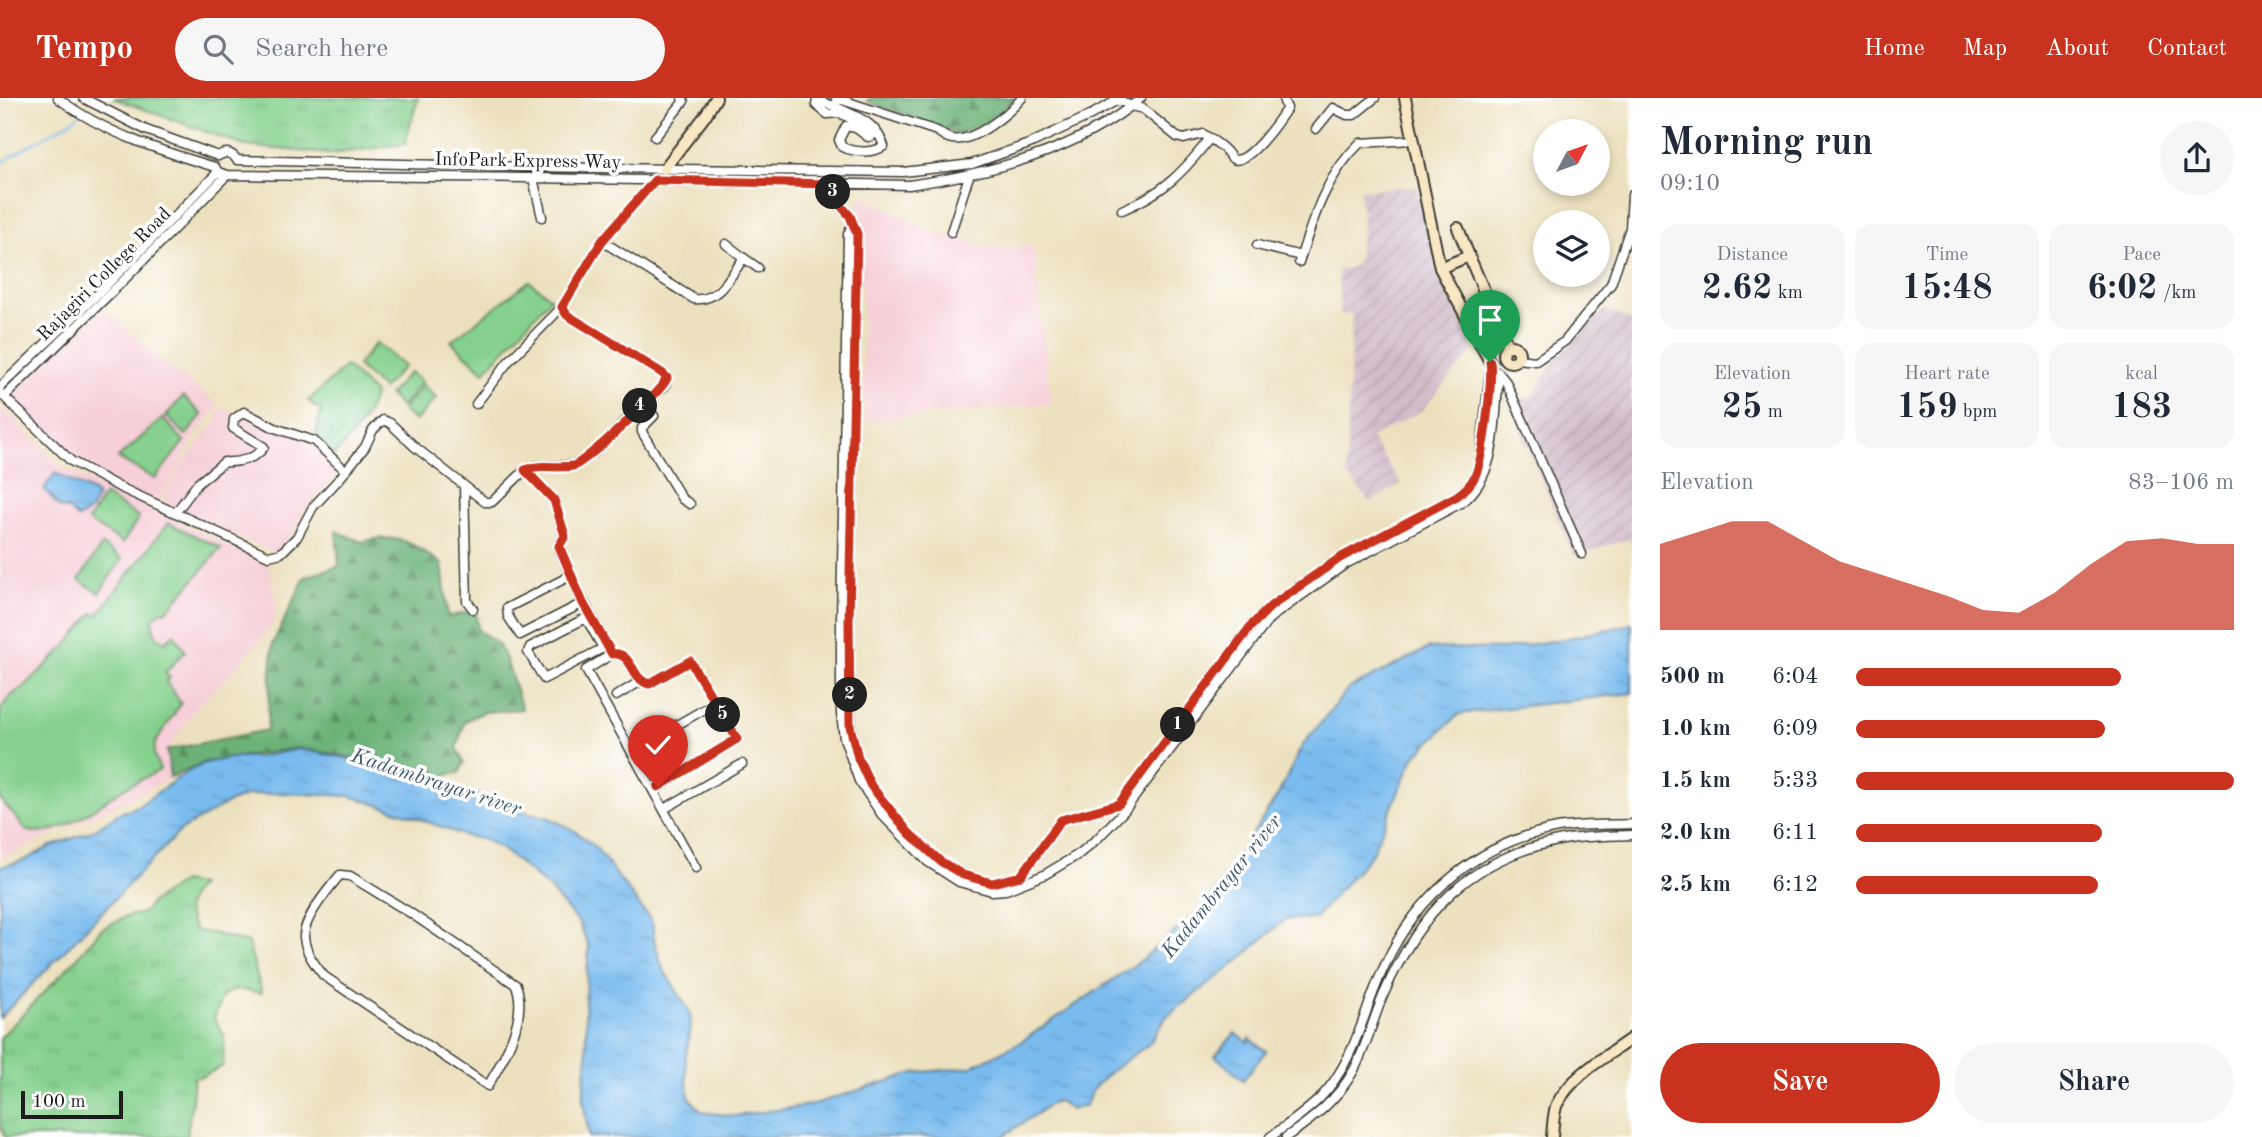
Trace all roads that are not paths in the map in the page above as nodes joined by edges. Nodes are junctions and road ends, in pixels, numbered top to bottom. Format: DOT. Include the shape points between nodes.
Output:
graph roads {
  1 [pos="83,98"];
  2 [pos="682,98"];
  3 [pos="716,98"];
  4 [pos="1022,98"];
  5 [pos="1141,98"];
  6 [pos="1284,98"];
  7 [pos="1335,98"];
  8 [pos="1375,98"];
  9 [pos="1405,98"];
  10 [pos="1118,99"];
  11 [pos="60,100"];
  12 [pos="836,101"];
  13 [pos="1131,106"];
  14 [pos="1333,108"];
  15 [pos="1316,129"];
  16 [pos="655,137"];
  17 [pos="1210,138"];
  18 [pos="1413,140"];
  19 [pos="237,160"];
  20 [pos="664,169"];
  21 [pos="218,172"];
  22 [pos="229,174"];
  23 [pos="969,176"];
  24 [pos="533,178"];
  25 [pos="655,180"];
  26 [pos="832,184"];
  27 [pos="1632,195"];
  28 [pos="1122,210"];
  29 [pos="542,217"];
  30 [pos="852,225"];
  31 [pos="1458,228"];
  32 [pos="1631,228"];
  33 [pos="951,232"];
  34 [pos="602,241"];
  35 [pos="726,244"];
  36 [pos="1257,245"];
  37 [pos="1468,256"];
  38 [pos="744,258"];
  39 [pos="758,268"];
  40 [pos="1440,268"];
  41 [pos="562,307"];
  42 [pos="1511,360"];
  43 [pos="1494,367"];
  44 [pos="0,387"];
  45 [pos="2,395"];
  46 [pos="645,402"];
  47 [pos="476,404"];
  48 [pos="525,470"];
  49 [pos="346,471"];
  50 [pos="464,486"];
  51 [pos="690,504"];
  52 [pos="176,512"];
  53 [pos="1582,554"];
  54 [pos="570,576"];
  55 [pos="583,603"];
  56 [pos="473,609"];
  57 [pos="605,646"];
  58 [pos="612,654"];
  59 [pos="641,681"];
  60 [pos="616,696"];
  61 [pos="715,703"];
  62 [pos="637,748"];
  63 [pos="742,764"];
  64 [pos="658,787"];
  65 [pos="664,809"];
  66 [pos="1632,824"];
  67 [pos="1632,835"];
  68 [pos="695,867"];
  69 [pos="1419,911"];
  70 [pos="1428,916"];
  71 [pos="1632,1038"];
  72 [pos="488,1085"];
  73 [pos="1270,1137"];
  74 [pos="1286,1137"];
  75 [pos="1552,1137"];
  1 -- 19 [label="street, InfoPark Express Way" via="146,130 218,156 231,154"];
  2 -- 16 [label="street"];
  3 -- 20 [label="street"];
  4 -- 12 [label="street" via="982,130 952,139"];
  5 -- 13 [label="street, InfoPark Express Way"];
  6 -- 17 [label="street" via="1287,108 1245,157 1233,159"];
  7 -- 14 [label="street"];
  8 -- 14 [label="street" via="1354,115"];
  9 -- 18 [label="street"];
  10 -- 13 [label="street"];
  10 -- 20 [label="street, InfoPark Express Way" via="1029,144 972,164 903,172"];
  11 -- 21 [label="street, InfoPark Express Way" via="139,142 215,167"];
  12 -- 12 [label="street" via="876,128 884,146 880,150 842,147 839,140 846,126 868,137 873,131 840,113 827,114 816,105 817,100"];
  13 -- 17 [label="street" via="1143,109 1177,137 1203,134"];
  13 -- 23 [label="street, InfoPark Express Way" via="1068,142"];
  14 -- 15 [label="street"];
  17 -- 28 [label="street" via="1165,188"];
  18 -- 36 [label="street" via="1360,143 1348,153 1334,172 1300,259"];
  18 -- 40 [label="street"];
  19 -- 20 [label="street, InfoPark Express Way"];
  19 -- 22 [label="street" via="237,169"];
  21 -- 22 [label="street, InfoPark Express Way"];
  21 -- 44 [label="street, Rajagiri College Road"];
  22 -- 24 [label="street, InfoPark Express Way"];
  22 -- 45 [label="street, Rajagiri College Road"];
  23 -- 26 [label="street, InfoPark Express Way" via="909,185"];
  23 -- 33 [label="street"];
  24 -- 25 [label="street, InfoPark Express Way"];
  24 -- 29 [label="street"];
  25 -- 26 [label="street, InfoPark Express Way"];
  25 -- 34 [label="street"];
  26 -- 30 [label="street" via="833,197"];
  27 -- 32 [label="street"];
  30 -- 43 [label="street" via="857,234 849,621 852,737 871,786 898,821 947,867 982,881 998,883 1021,876 1061,820 1119,804 1251,626 1271,606 1340,558 1467,487 1481,457"];
  30 -- 43 [label="street" via="848,233 841,607 844,738 859,781 892,826 935,868 980,889 999,891 1032,881 1089,846 1124,811 1270,618 1344,565 1473,493 1487,468"];
  31 -- 37 [label="street"];
  32 -- 42 [label="street" via="1611,284 1565,341 1536,361"];
  34 -- 38 [label="street" via="684,294 702,300 718,292"];
  34 -- 41 [label="street"];
  35 -- 38 [label="street"];
  37 -- 40 [label="street"];
  37 -- 42 [label="street" via="1508,347 1503,353"];
  38 -- 39 [label="street"];
  40 -- 43 [label="street"];
  41 -- 46 [label="street" via="567,315 667,378 665,386"];
  41 -- 47 [label="street" via="508,362"];
  42 -- 43 [label="street"];
  43 -- 53 [label="street" via="1506,382"];
  45 -- 52 [label="street" via="71,461"];
  46 -- 48 [label="street" via="575,466"];
  46 -- 51 [label="street" via="654,416 642,432 682,499"];
  48 -- 50 [label="street" via="490,502 480,500"];
  48 -- 54 [label="street" via="554,500 565,536 559,546"];
  49 -- 50 [label="street" via="383,420"];
  49 -- 52 [label="street" via="313,507 297,537 281,553 269,556"];
  49 -- 52 [label="street" via="314,441 244,412 234,419 233,428 264,447 260,454 224,462 198,483"];
  50 -- 56 [label="street" via="467,601"];
  54 -- 55 [label="street"];
  54 -- 55 [label="street" via="507,608 508,616 520,635"];
  55 -- 57 [label="street"];
  57 -- 57 [label="street" via="544,679 528,652 582,620 587,620"];
  57 -- 58 [label="street"];
  58 -- 59 [label="street" via="626,657"];
  58 -- 65 [label="street" via="586,670"];
  59 -- 60 [label="street"];
  59 -- 61 [label="street" via="649,684 690,661"];
  61 -- 62 [label="street"];
  61 -- 64 [label="street" via="737,739"];
  63 -- 65 [label="street"];
  65 -- 68 [label="street"];
  66 -- 69 [label="street" via="1559,828 1527,836 1465,865"];
  67 -- 70 [label="street" via="1564,840 1497,861 1463,882"];
  69 -- 70 [label="street"];
  69 -- 73 [label="street" via="1385,963 1333,1083"];
  70 -- 74 [label="street" via="1395,969 1354,1069 1327,1105"];
  71 -- 75 [label="street" via="1566,1090 1556,1107"];
  72 -- 72 [label="street" via="324,976 311,960 304,937 307,924 340,875 350,876 408,912 516,985 519,1012 507,1054"];
}
